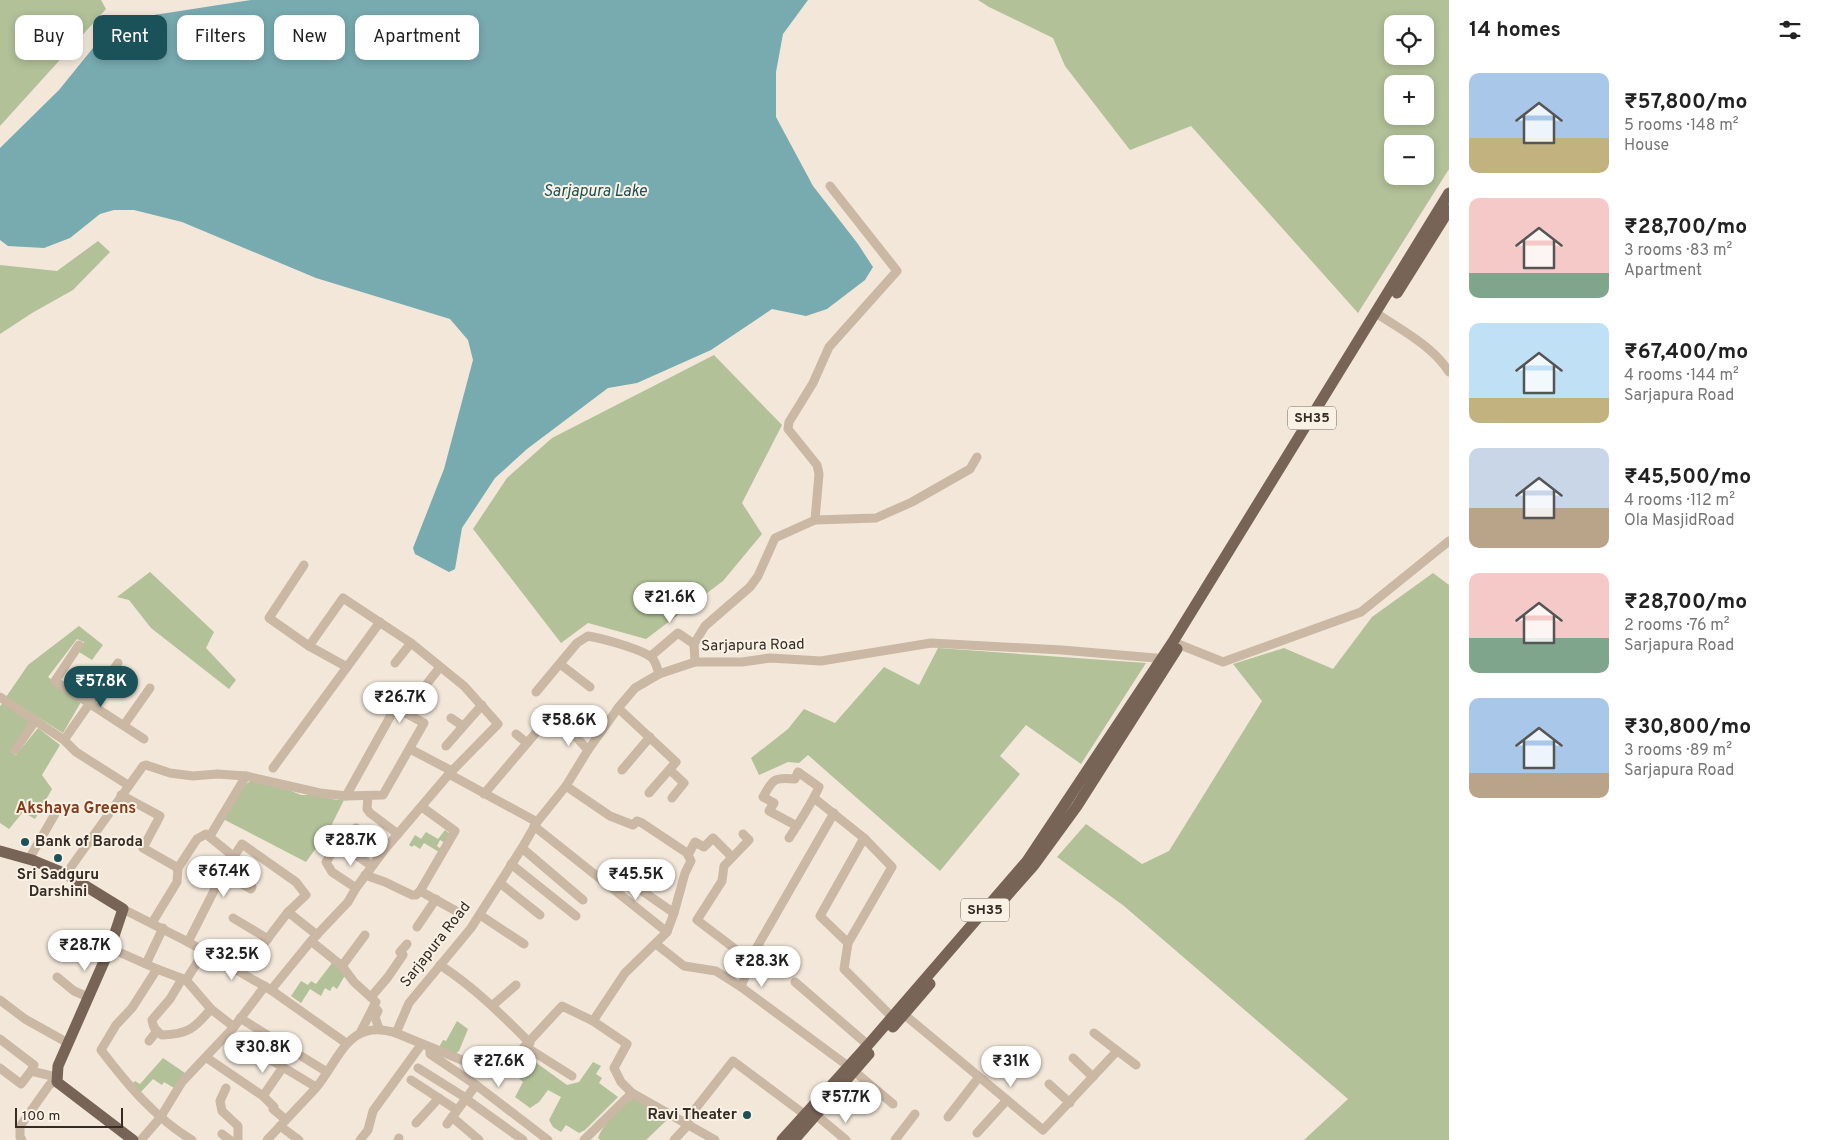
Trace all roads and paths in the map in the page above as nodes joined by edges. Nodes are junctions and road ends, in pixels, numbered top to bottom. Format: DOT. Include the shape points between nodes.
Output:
graph roads {
  1 [pos="830,186"];
  2 [pos="1449,193"];
  3 [pos="1449,210"];
  4 [pos="1380,315"];
  5 [pos="1447,365"];
  6 [pos="977,457"];
  7 [pos="815,520"];
  8 [pos="1449,541"];
  9 [pos="304,565"];
  10 [pos="380,622"];
  11 [pos="411,643"];
  12 [pos="694,644"];
  13 [pos="1176,644"];
  14 [pos="79,645"];
  15 [pos="309,646"];
  16 [pos="651,656"];
  17 [pos="1165,659"];
  18 [pos="695,662"];
  19 [pos="118,663"];
  20 [pos="395,663"];
  21 [pos="560,664"];
  22 [pos="347,667"];
  23 [pos="440,667"];
  24 [pos="659,674"];
  25 [pos="590,687"];
  26 [pos="150,688"];
  27 [pos="536,692"];
  28 [pos="416,698"];
  29 [pos="1,699"];
  30 [pos="90,703"];
  31 [pos="482,705"];
  32 [pos="618,708"];
  33 [pos="451,718"];
  34 [pos="36,720"];
  35 [pos="545,722"];
  36 [pos="124,725"];
  37 [pos="463,726"];
  38 [pos="567,728"];
  39 [pos="516,734"];
  40 [pos="650,737"];
  41 [pos="144,739"];
  42 [pos="64,740"];
  43 [pos="527,743"];
  44 [pos="446,746"];
  45 [pos="410,749"];
  46 [pos="15,750"];
  47 [pos="588,750"];
  48 [pos="273,768"];
  49 [pos="622,770"];
  50 [pos="670,770"];
  51 [pos="451,773"];
  52 [pos="246,776"];
  53 [pos="128,785"];
  54 [pos="566,786"];
  55 [pos="649,793"];
  56 [pos="484,794"];
  57 [pos="121,795"];
  58 [pos="346,796"];
  59 [pos="368,796"];
  60 [pos="672,798"];
  61 [pos="814,798"];
  62 [pos="422,807"];
  63 [pos="834,813"];
  64 [pos="56,814"];
  65 [pos="536,824"];
  66 [pos="797,826"];
  67 [pos="356,828"];
  68 [pos="398,834"];
  69 [pos="743,834"];
  70 [pos="210,836"];
  71 [pos="789,838"];
  72 [pos="864,838"];
  73 [pos="344,848"];
  74 [pos="522,848"];
  75 [pos="385,849"];
  76 [pos="0,851"];
  77 [pos="331,854"];
  78 [pos="688,855"];
  79 [pos="233,856"];
  80 [pos="732,857"];
  81 [pos="29,859"];
  82 [pos="511,864"];
  83 [pos="372,866"];
  84 [pos="178,868"];
  85 [pos="612,870"];
  86 [pos="66,874"];
  87 [pos="223,874"];
  88 [pos="365,876"];
  89 [pos="500,883"];
  90 [pos="252,887"];
  91 [pos="356,888"];
  92 [pos="420,891"];
  93 [pos="436,899"];
  94 [pos="583,900"];
  95 [pos="123,909"];
  96 [pos="456,911"];
  97 [pos="288,912"];
  98 [pos="674,913"];
  99 [pos="480,915"];
  100 [pos="540,915"];
  101 [pos="576,916"];
  102 [pos="233,918"];
  103 [pos="152,923"];
  104 [pos="417,927"];
  105 [pos="163,928"];
  106 [pos="667,932"];
  107 [pos="365,935"];
  108 [pos="314,938"];
  109 [pos="188,942"];
  110 [pos="848,943"];
  111 [pos="407,944"];
  112 [pos="524,944"];
  113 [pos="656,944"];
  114 [pos="110,948"];
  115 [pos="204,952"];
  116 [pos="753,954"];
  117 [pos="146,964"];
  118 [pos="440,965"];
  119 [pos="342,966"];
  120 [pos="157,969"];
  121 [pos="56,977"];
  122 [pos="184,979"];
  123 [pos="795,982"];
  124 [pos="516,985"];
  125 [pos="741,987"];
  126 [pos="268,988"];
  127 [pos="88,997"];
  128 [pos="0,1000"];
  129 [pos="372,1002"];
  130 [pos="493,1006"];
  131 [pos="211,1009"];
  132 [pos="898,1014"];
  133 [pos="240,1018"];
  134 [pos="593,1021"];
  135 [pos="379,1029"];
  136 [pos="231,1030"];
  137 [pos="157,1031"];
  138 [pos="396,1033"];
  139 [pos="1094,1033"];
  140 [pos="360,1034"];
  141 [pos="0,1039"];
  142 [pos="149,1041"];
  143 [pos="68,1043"];
  144 [pos="346,1043"];
  145 [pos="868,1044"];
  146 [pos="528,1045"];
  147 [pos="426,1046"];
  148 [pos="1117,1051"];
  149 [pos="206,1058"];
  150 [pos="1073,1058"];
  151 [pos="1136,1065"];
  152 [pos="283,1067"];
  153 [pos="0,1068"];
  154 [pos="418,1068"];
  155 [pos="851,1069"];
  156 [pos="31,1071"];
  157 [pos="327,1072"];
  158 [pos="572,1076"];
  159 [pos="979,1077"];
  160 [pos="1094,1077"];
  161 [pos="57,1080"];
  162 [pos="411,1080"];
  163 [pos="1049,1084"];
  164 [pos="476,1085"];
  165 [pos="316,1087"];
  166 [pos="226,1088"];
  167 [pos="632,1093"];
  168 [pos="263,1096"];
  169 [pos="439,1098"];
  170 [pos="466,1099"];
  171 [pos="1007,1100"];
  172 [pos="1070,1103"];
  173 [pos="894,1104"];
  174 [pos="804,1114"];
  175 [pos="915,1114"];
  176 [pos="816,1115"];
  177 [pos="452,1117"];
  178 [pos="948,1117"];
  179 [pos="160,1118"];
  180 [pos="282,1123"];
  181 [pos="416,1123"];
  182 [pos="687,1123"];
  183 [pos="977,1133"];
  184 [pos="222,1134"];
  185 [pos="22,1140"];
  186 [pos="132,1140"];
  187 [pos="141,1140"];
  188 [pos="192,1140"];
  189 [pos="230,1140"];
  190 [pos="238,1140"];
  191 [pos="267,1140"];
  192 [pos="299,1140"];
  193 [pos="360,1140"];
  194 [pos="479,1140"];
  195 [pos="523,1140"];
  196 [pos="546,1140"];
  197 [pos="584,1140"];
  198 [pos="674,1140"];
  199 [pos="714,1140"];
  200 [pos="782,1140"];
  201 [pos="794,1140"];
  202 [pos="846,1140"];
  203 [pos="895,1140"];
  1 -- 7 [label="street" via="897,271 829,347 813,383 789,422 788,429 818,465"];
  2 -- 4 [label="main road, SH35"];
  3 -- 4 [label="main road, SH35"];
  4 -- 5 [label="street"];
  4 -- 13 [label="main road, SH35"];
  6 -- 7 [label="street" via="970,469 876,518"];
  7 -- 12 [label="street" via="775,538 750,587 705,626"];
  8 -- 13 [label="street" via="1361,612 1223,662"];
  9 -- 15 [label="street" via="270,618"];
  10 -- 11 [label="street"];
  10 -- 15 [label="street" via="342,598"];
  10 -- 22 [label="street"];
  11 -- 20 [label="street"];
  11 -- 23 [label="street"];
  12 -- 16 [label="street" via="678,633"];
  12 -- 18 [label="street"];
  13 -- 17 [label="main road, SH35"];
  14 -- 30 [label="street" via="55,680"];
  15 -- 22 [label="street"];
  16 -- 21 [label="street" via="588,636 577,643"];
  16 -- 24 [label="street"];
  17 -- 18 [label="street, Sarjapura Road" via="931,644 821,661 770,658 742,662"];
  17 -- 132 [label="main road, SH35" via="1027,861"];
  18 -- 24 [label="street, Sarjapura Road"];
  19 -- 30 [label="street"];
  21 -- 25 [label="street"];
  21 -- 27 [label="street"];
  22 -- 48 [label="street"];
  23 -- 28 [label="street"];
  23 -- 31 [label="street"];
  24 -- 32 [label="street, Sarjapura Road" via="635,688"];
  26 -- 36 [label="street"];
  29 -- 34 [label="street"];
  30 -- 36 [label="street"];
  30 -- 42 [label="street"];
  31 -- 37 [label="street"];
  31 -- 51 [label="street" via="498,724"];
  32 -- 40 [label="street"];
  32 -- 47 [label="street, Sarjapura Road"];
  33 -- 37 [label="street"];
  34 -- 42 [label="street"];
  34 -- 46 [label="street"];
  35 -- 43 [label="street"];
  36 -- 41 [label="street"];
  37 -- 44 [label="street"];
  38 -- 47 [label="street"];
  39 -- 43 [label="street"];
  40 -- 49 [label="street"];
  40 -- 50 [label="street" via="676,762"];
  42 -- 53 [label="street" via="76,752"];
  43 -- 56 [label="street"];
  45 -- 51 [label="street"];
  45 -- 58 [label="street" via="424,723 391,705"];
  45 -- 59 [label="street" via="383,795"];
  47 -- 54 [label="street, Sarjapura Road"];
  50 -- 55 [label="street"];
  50 -- 60 [label="street" via="684,783"];
  51 -- 56 [label="street"];
  51 -- 62 [label="street"];
  52 -- 53 [label="street" via="193,776 146,766"];
  52 -- 58 [label="street"];
  52 -- 70 [label="street"];
  53 -- 57 [label="street"];
  54 -- 65 [label="street, Sarjapura Road"];
  54 -- 78 [label="street" via="610,816 633,825 637,821 642,823"];
  56 -- 65 [label="street"];
  57 -- 84 [label="street" via="160,816 143,848"];
  57 -- 86 [label="street"];
  58 -- 59 [label="street"];
  59 -- 68 [label="street" via="367,809"];
  61 -- 63 [label="street"];
  61 -- 66 [label="street"];
  61 -- 66 [label="street" via="819,787 798,772 794,779 779,778 772,782 763,797 774,803 769,811"];
  62 -- 68 [label="street"];
  62 -- 92 [label="street" via="455,832"];
  63 -- 72 [label="street"];
  63 -- 116 [label="street"];
  64 -- 81 [label="street"];
  65 -- 74 [label="street, Sarjapura Road"];
  65 -- 106 [label="street"];
  66 -- 71 [label="street"];
  67 -- 75 [label="street"];
  68 -- 75 [label="street"];
  69 -- 80 [label="street" via="749,840"];
  70 -- 79 [label="street"];
  70 -- 84 [label="street" via="206,834 196,839"];
  72 -- 110 [label="street" via="892,867"];
  72 -- 110 [label="street" via="820,916"];
  73 -- 83 [label="street"];
  74 -- 82 [label="street, Sarjapura Road"];
  74 -- 94 [label="street"];
  75 -- 83 [label="street"];
  76 -- 81 [label="main road"];
  77 -- 91 [label="street" via="326,862 329,870"];
  78 -- 80 [label="street" via="695,842 704,847 713,838"];
  78 -- 98 [label="street" via="691,860"];
  79 -- 87 [label="street"];
  79 -- 97 [label="street" via="242,844 296,882 306,895"];
  80 -- 125 [label="street" via="724,866 722,881 697,920 751,961"];
  81 -- 86 [label="main road"];
  82 -- 89 [label="street, Sarjapura Road"];
  82 -- 101 [label="street"];
  83 -- 88 [label="street"];
  84 -- 103 [label="street" via="177,882"];
  85 -- 98 [label="street"];
  86 -- 95 [label="main road"];
  87 -- 90 [label="street" via="250,889"];
  87 -- 109 [label="street"];
  88 -- 91 [label="street"];
  88 -- 92 [label="street" via="412,895"];
  89 -- 99 [label="street, Sarjapura Road"];
  89 -- 100 [label="street"];
  91 -- 108 [label="street" via="348,902"];
  92 -- 93 [label="street"];
  93 -- 96 [label="street"];
  93 -- 104 [label="street"];
  95 -- 103 [label="street"];
  95 -- 114 [label="main road"];
  97 -- 102 [label="street" via="265,942"];
  97 -- 108 [label="street"];
  98 -- 106 [label="street"];
  99 -- 112 [label="street"];
  99 -- 118 [label="street, Sarjapura Road"];
  103 -- 105 [label="street"];
  105 -- 109 [label="street"];
  105 -- 117 [label="street"];
  106 -- 113 [label="street"];
  107 -- 119 [label="street"];
  108 -- 119 [label="street"];
  108 -- 126 [label="street"];
  109 -- 115 [label="street"];
  110 -- 132 [label="street" via="844,969"];
  111 -- 129 [label="street"];
  113 -- 125 [label="street" via="684,966 716,971"];
  113 -- 134 [label="street" via="625,973"];
  114 -- 117 [label="street"];
  114 -- 127 [label="main road"];
  115 -- 122 [label="street"];
  115 -- 126 [label="street"];
  117 -- 120 [label="street"];
  118 -- 130 [label="street"];
  118 -- 138 [label="street, Sarjapura Road" via="409,1003"];
  119 -- 129 [label="street"];
  120 -- 122 [label="street"];
  120 -- 179 [label="street" via="101,1050"];
  121 -- 127 [label="street"];
  122 -- 131 [label="street"];
  122 -- 137 [label="street" via="152,1020"];
  123 -- 145 [label="street"];
  124 -- 130 [label="street"];
  125 -- 155 [label="street"];
  126 -- 133 [label="street"];
  126 -- 144 [label="street"];
  127 -- 143 [label="main road"];
  128 -- 143 [label="street" via="25,1019"];
  129 -- 135 [label="street" via="378,1011 375,1017"];
  129 -- 140 [label="street"];
  130 -- 146 [label="street"];
  131 -- 136 [label="street"];
  131 -- 137 [label="street" via="197,1026 178,1034 162,1035"];
  132 -- 145 [label="main road, SH35"];
  132 -- 155 [label="main road, SH35"];
  132 -- 159 [label="street"];
  133 -- 136 [label="street"];
  133 -- 157 [label="street"];
  134 -- 146 [label="street" via="562,1006"];
  134 -- 167 [label="street" via="627,1044 614,1068"];
  135 -- 138 [label="street"];
  135 -- 140 [label="street"];
  136 -- 149 [label="street"];
  136 -- 152 [label="street"];
  137 -- 142 [label="street"];
  138 -- 147 [label="street"];
  139 -- 148 [label="street"];
  140 -- 144 [label="street"];
  141 -- 156 [label="street" via="34,1065"];
  143 -- 161 [label="main road" via="58,1066"];
  144 -- 157 [label="street"];
  145 -- 155 [label="main road, SH35"];
  146 -- 147 [label="street" via="512,1060 498,1065 474,1065"];
  146 -- 158 [label="street" via="546,1062"];
  147 -- 164 [label="street" via="430,1054"];
  147 -- 193 [label="street" via="373,1111 368,1130"];
  148 -- 151 [label="street"];
  148 -- 160 [label="street"];
  149 -- 168 [label="street"];
  149 -- 179 [label="street" via="182,1082"];
  150 -- 160 [label="street"];
  152 -- 165 [label="street"];
  152 -- 168 [label="street"];
  153 -- 156 [label="street" via="21,1084"];
  154 -- 170 [label="street"];
  155 -- 173 [label="street"];
  155 -- 174 [label="main road, SH35"];
  155 -- 176 [label="main road, SH35"];
  156 -- 161 [label="street"];
  157 -- 165 [label="street"];
  159 -- 171 [label="street"];
  159 -- 178 [label="street"];
  160 -- 172 [label="street"];
  161 -- 185 [label="street" via="50,1084 20,1127"];
  161 -- 186 [label="main road"];
  162 -- 169 [label="street"];
  163 -- 172 [label="street"];
  164 -- 170 [label="street"];
  164 -- 196 [label="street"];
  165 -- 180 [label="street"];
  166 -- 190 [label="street" via="220,1101 222,1111 238,1126"];
  167 -- 182 [label="street"];
  167 -- 197 [label="street"];
  168 -- 180 [label="street" via="274,1107"];
  169 -- 177 [label="street"];
  169 -- 181 [label="street"];
  170 -- 177 [label="street"];
  170 -- 195 [label="street"];
  171 -- 172 [label="street" via="1043,1130"];
  171 -- 183 [label="street"];
  174 -- 182 [label="street" via="733,1061"];
  174 -- 200 [label="main road, SH35"];
  175 -- 203 [label="street"];
  176 -- 201 [label="main road, SH35"];
  176 -- 202 [label="street"];
  177 -- 194 [label="street"];
  179 -- 187 [label="street"];
  179 -- 188 [label="street"];
  180 -- 191 [label="street"];
  180 -- 192 [label="street"];
  182 -- 198 [label="street"];
  182 -- 199 [label="street"];
  184 -- 189 [label="street"];
}
